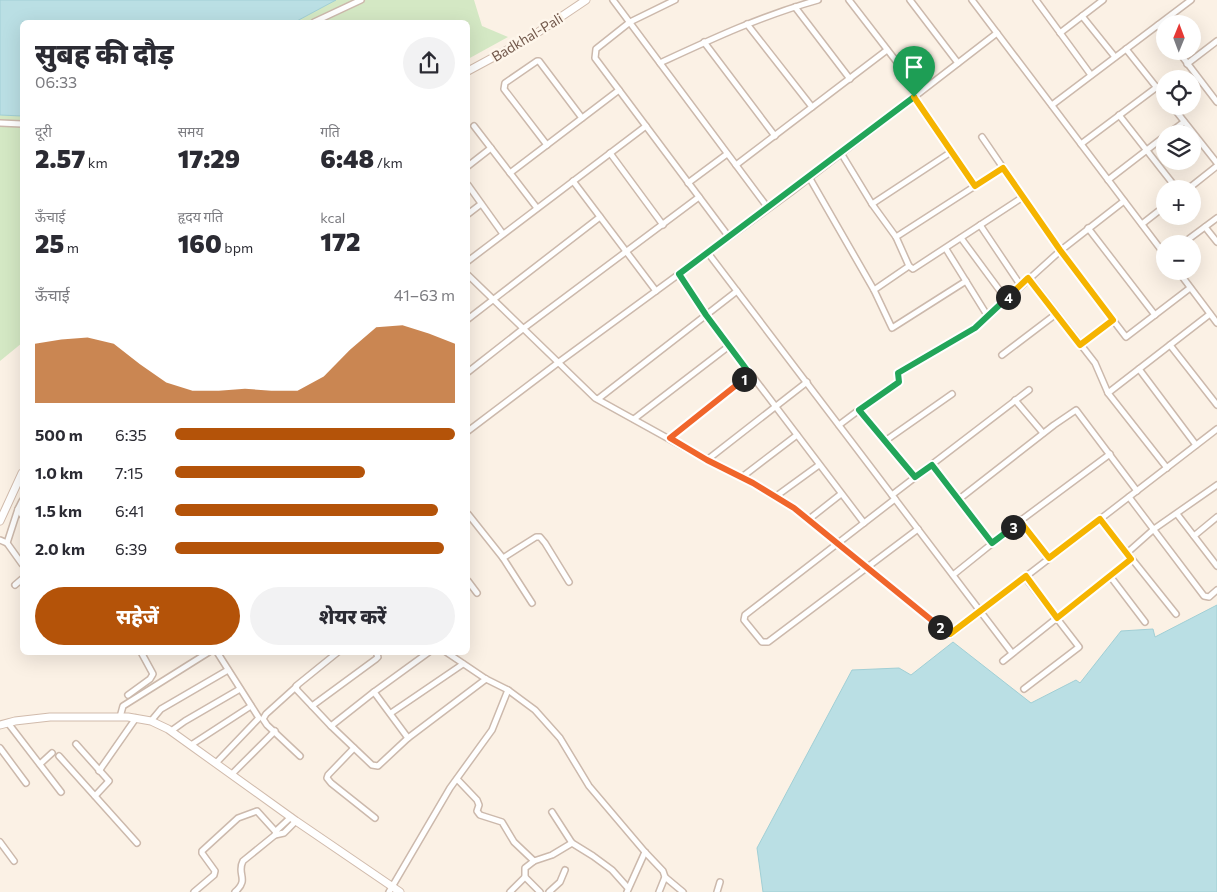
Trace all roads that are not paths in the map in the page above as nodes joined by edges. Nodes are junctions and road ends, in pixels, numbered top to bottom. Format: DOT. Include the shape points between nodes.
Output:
graph roads {
  1 [pos="361,0"];
  2 [pos="586,0"];
  3 [pos="614,0"];
  4 [pos="675,0"];
  5 [pos="818,0"];
  6 [pos="849,0"];
  7 [pos="910,0"];
  8 [pos="972,0"];
  9 [pos="1036,0"];
  10 [pos="1103,0"];
  11 [pos="1187,1"];
  12 [pos="795,7"];
  13 [pos="1170,15"];
  14 [pos="1082,16"];
  15 [pos="318,20"];
  16 [pos="630,22"];
  17 [pos="747,24"];
  18 [pos="1156,26"];
  19 [pos="997,33"];
  20 [pos="1060,33"];
  21 [pos="1217,41"];
  22 [pos="704,42"];
  23 [pos="1126,49"];
  24 [pos="888,50"];
  25 [pos="1115,57"];
  26 [pos="1184,60"];
  27 [pos="660,63"];
  28 [pos="958,63"];
  29 [pos="1187,64"];
  30 [pos="470,69"];
  31 [pos="1091,75"];
  32 [pos="850,79"];
  33 [pos="1156,86"];
  34 [pos="1156,88"];
  35 [pos="619,90"];
  36 [pos="920,92"];
  37 [pos="914,97"];
  38 [pos="1217,102"];
  39 [pos="1052,106"];
  40 [pos="812,107"];
  41 [pos="1119,115"];
  42 [pos="1179,115"];
  43 [pos="582,118"];
  44 [pos="1184,122"];
  45 [pos="0,123"];
  46 [pos="20,124"];
  47 [pos="1180,125"];
  48 [pos="474,126"];
  49 [pos="646,126"];
  50 [pos="775,136"];
  51 [pos="982,137"];
  52 [pos="1156,143"];
  53 [pos="1081,144"];
  54 [pos="547,145"];
  55 [pos="491,148"];
  56 [pos="1147,150"];
  57 [pos="951,152"];
  58 [pos="610,153"];
  59 [pos="841,153"];
  60 [pos="727,154"];
  61 [pos="470,164"];
  62 [pos="1217,164"];
  63 [pos="736,165"];
  64 [pos="1003,168"];
  65 [pos="510,173"];
  66 [pos="809,177"];
  67 [pos="1108,180"];
  68 [pos="1170,180"];
  69 [pos="1198,180"];
  70 [pos="573,181"];
  71 [pos="688,183"];
  72 [pos="975,186"];
  73 [pos="470,188"];
  74 [pos="699,197"];
  75 [pos="1023,197"];
  76 [pos="1124,200"];
  77 [pos="480,204"];
  78 [pos="872,204"];
  79 [pos="537,208"];
  80 [pos="768,208"];
  81 [pos="470,212"];
  82 [pos="1156,213"];
  83 [pos="600,217"];
  84 [pos="1217,218"];
  85 [pos="1142,224"];
  86 [pos="663,225"];
  87 [pos="980,225"];
  88 [pos="1205,227"];
  89 [pos="1088,228"];
  90 [pos="503,234"];
  91 [pos="1194,235"];
  92 [pos="729,237"];
  93 [pos="896,237"];
  94 [pos="961,238"];
  95 [pos="1217,242"];
  96 [pos="1156,243"];
  97 [pos="946,248"];
  98 [pos="1060,250"];
  99 [pos="627,252"];
  100 [pos="708,253"];
  101 [pos="470,259"];
  102 [pos="909,266"];
  103 [pos="679,274"];
  104 [pos="470,276"];
  105 [pos="1028,278"];
  106 [pos="1184,280"];
  107 [pos="966,281"];
  108 [pos="1020,286"];
  109 [pos="1190,288"];
  110 [pos="737,290"];
  111 [pos="874,290"];
  112 [pos="656,292"];
  113 [pos="1006,299"];
  114 [pos="492,300"];
  115 [pos="1056,314"];
  116 [pos="1210,314"];
  117 [pos="706,315"];
  118 [pos="987,315"];
  119 [pos="1155,315"];
  120 [pos="470,317"];
  121 [pos="1113,320"];
  122 [pos="1217,323"];
  123 [pos="524,328"];
  124 [pos="1080,345"];
  125 [pos="1170,345"];
  126 [pos="729,346"];
  127 [pos="1002,355"];
  128 [pos="559,362"];
  129 [pos="1139,369"];
  130 [pos="470,370"];
  131 [pos="750,374"];
  132 [pos="807,382"];
  133 [pos="1029,390"];
  134 [pos="1108,393"];
  135 [pos="952,394"];
  136 [pos="598,400"];
  137 [pos="1015,400"];
  138 [pos="1217,404"];
  139 [pos="775,406"];
  140 [pos="859,410"];
  141 [pos="634,419"];
  142 [pos="839,425"];
  143 [pos="470,429"];
  144 [pos="1217,429"];
  145 [pos="1044,433"];
  146 [pos="797,435"];
  147 [pos="670,438"];
  148 [pos="885,441"];
  149 [pos="1196,445"];
  150 [pos="1110,454"];
  151 [pos="707,460"];
  152 [pos="819,464"];
  153 [pos="932,465"];
  154 [pos="1166,468"];
  155 [pos="20,477"];
  156 [pos="742,477"];
  157 [pos="915,477"];
  158 [pos="1217,484"];
  159 [pos="1137,491"];
  160 [pos="841,494"];
  161 [pos="775,497"];
  162 [pos="894,497"];
  163 [pos="1129,497"];
  164 [pos="958,500"];
  165 [pos="20,505"];
  166 [pos="18,509"];
  167 [pos="20,512"];
  168 [pos="1177,514"];
  169 [pos="470,517"];
  170 [pos="1217,518"];
  171 [pos="1100,519"];
  172 [pos="808,520"];
  173 [pos="0,521"];
  174 [pos="1020,521"];
  175 [pos="864,523"];
  176 [pos="918,529"];
  177 [pos="1154,530"];
  178 [pos="1194,536"];
  179 [pos="0,540"];
  180 [pos="7,543"];
  181 [pos="992,543"];
  182 [pos="837,544"];
  183 [pos="1127,553"];
  184 [pos="502,558"];
  185 [pos="1049,558"];
  186 [pos="1131,559"];
  187 [pos="20,561"];
  188 [pos="1217,566"];
  189 [pos="867,567"];
  190 [pos="953,575"];
  191 [pos="1026,576"];
  192 [pos="1110,576"];
  193 [pos="20,581"];
  194 [pos="569,582"];
  195 [pos="470,584"];
  196 [pos="15,585"];
  197 [pos="1217,590"];
  198 [pos="477,593"];
  199 [pos="532,603"];
  200 [pos="980,611"];
  201 [pos="1176,614"];
  202 [pos="1057,618"];
  203 [pos="1145,622"];
  204 [pos="1012,653"];
  205 [pos="143,655"];
  206 [pos="204,655"];
  207 [pos="219,655"];
  208 [pos="334,655"];
  209 [pos="377,655"];
  210 [pos="425,655"];
  211 [pos="450,655"];
  212 [pos="1002,661"];
  213 [pos="463,664"];
  214 [pos="228,670"];
  215 [pos="486,679"];
  216 [pos="296,686"];
  217 [pos="240,689"];
  218 [pos="1024,689"];
  219 [pos="508,690"];
  220 [pos="374,692"];
  221 [pos="128,695"];
  222 [pos="251,706"];
  223 [pos="312,706"];
  224 [pos="391,713"];
  225 [pos="120,717"];
  226 [pos="136,718"];
  227 [pos="151,721"];
  228 [pos="8,723"];
  229 [pos="0,725"];
  230 [pos="331,726"];
  231 [pos="171,731"];
  232 [pos="274,731"];
  233 [pos="408,738"];
  234 [pos="76,744"];
  235 [pos="191,745"];
  236 [pos="0,748"];
  237 [pos="354,748"];
  238 [pos="52,753"];
  239 [pos="59,756"];
  240 [pos="300,756"];
  241 [pos="216,763"];
  242 [pos="40,764"];
  243 [pos="99,771"];
  244 [pos="232,774"];
  245 [pos="457,779"];
  246 [pos="26,783"];
  247 [pos="61,792"];
  248 [pos="95,796"];
  249 [pos="552,812"];
  250 [pos="375,818"];
  251 [pos="294,819"];
  252 [pos="275,834"];
  253 [pos="0,842"];
  254 [pos="137,843"];
  255 [pos="572,843"];
  256 [pos="645,852"];
  257 [pos="534,860"];
  258 [pos="14,861"];
  259 [pos="565,870"];
  260 [pos="525,877"];
  261 [pos="666,877"];
  262 [pos="720,882"];
  263 [pos="391,890"];
  264 [pos="628,890"];
  265 [pos="194,892"];
  266 [pos="235,892"];
  267 [pos="400,892"];
  268 [pos="510,892"];
  269 [pos="540,892"];
  270 [pos="549,892"];
  271 [pos="659,892"];
  272 [pos="684,892"];
  273 [pos="717,892"];
  1 -- 15 [label="street"];
  2 -- 30 [label="street, Badkhal-Pali" via="531,37"];
  3 -- 16 [label="street"];
  4 -- 16 [label="street"];
  5 -- 12 [label="street"];
  6 -- 24 [label="street"];
  7 -- 28 [label="street"];
  8 -- 19 [label="street"];
  9 -- 20 [label="street"];
  10 -- 14 [label="street"];
  11 -- 13 [label="street"];
  12 -- 17 [label="street"];
  12 -- 32 [label="street"];
  14 -- 20 [label="street"];
  14 -- 25 [label="street"];
  16 -- 27 [label="street"];
  16 -- 35 [label="street" via="596,49 595,58"];
  17 -- 22 [label="street"];
  17 -- 40 [label="street"];
  18 -- 23 [label="street"];
  19 -- 28 [label="street"];
  19 -- 39 [label="street"];
  20 -- 31 [label="street"];
  21 -- 29 [label="street"];
  22 -- 27 [label="street"];
  22 -- 50 [label="street"];
  23 -- 25 [label="street"];
  23 -- 33 [label="street"];
  24 -- 32 [label="street"];
  24 -- 36 [label="street"];
  25 -- 31 [label="street"];
  26 -- 29 [label="street"];
  27 -- 60 [label="street"];
  28 -- 36 [label="street"];
  29 -- 38 [label="street"];
  31 -- 39 [label="street"];
  32 -- 40 [label="street"];
  34 -- 41 [label="street"];
  35 -- 43 [label="street"];
  35 -- 49 [label="street"];
  36 -- 37 [label="street"];
  37 -- 57 [label="street"];
  37 -- 59 [label="street"];
  39 -- 53 [label="street"];
  40 -- 50 [label="street"];
  41 -- 53 [label="street"];
  41 -- 56 [label="street"];
  42 -- 44 [label="street"];
  43 -- 54 [label="street"];
  43 -- 54 [label="street" via="537,60 505,83 504,89"];
  44 -- 47 [label="street"];
  44 -- 62 [label="street"];
  45 -- 46 [label="street"];
  48 -- 55 [label="street"];
  49 -- 58 [label="street"];
  49 -- 71 [label="street"];
  50 -- 63 [label="street"];
  51 -- 64 [label="street"];
  52 -- 56 [label="street"];
  53 -- 67 [label="street"];
  54 -- 65 [label="street"];
  55 -- 61 [label="street"];
  55 -- 65 [label="street"];
  56 -- 67 [label="street"];
  56 -- 68 [label="street"];
  57 -- 72 [label="street"];
  57 -- 78 [label="street"];
  58 -- 70 [label="street"];
  58 -- 86 [label="street"];
  59 -- 66 [label="street"];
  59 -- 78 [label="street"];
  60 -- 63 [label="street"];
  60 -- 71 [label="street"];
  62 -- 69 [label="street"];
  63 -- 80 [label="street"];
  64 -- 72 [label="street"];
  64 -- 75 [label="street"];
  65 -- 79 [label="street"];
  66 -- 80 [label="street"];
  66 -- 111 [label="street"];
  67 -- 76 [label="street"];
  70 -- 79 [label="street"];
  70 -- 83 [label="street"];
  71 -- 74 [label="street"];
  72 -- 93 [label="street"];
  73 -- 77 [label="street"];
  74 -- 86 [label="street"];
  74 -- 92 [label="street"];
  75 -- 87 [label="street"];
  75 -- 98 [label="street"];
  76 -- 85 [label="street"];
  76 -- 89 [label="street"];
  77 -- 81 [label="street"];
  77 -- 90 [label="street"];
  78 -- 93 [label="street"];
  79 -- 90 [label="street"];
  80 -- 92 [label="street"];
  82 -- 85 [label="street"];
  83 -- 99 [label="street"];
  83 -- 114 [label="street"];
  84 -- 88 [label="street"];
  85 -- 96 [label="street"];
  86 -- 99 [label="street"];
  87 -- 94 [label="street"];
  87 -- 108 [label="street"];
  88 -- 91 [label="street"];
  88 -- 95 [label="street"];
  89 -- 98 [label="street"];
  89 -- 119 [label="street"];
  90 -- 101 [label="street"];
  92 -- 100 [label="street"];
  93 -- 102 [label="street"];
  94 -- 97 [label="street"];
  94 -- 113 [label="street"];
  97 -- 102 [label="street" via="913,269"];
  97 -- 107 [label="street"];
  98 -- 105 [label="street"];
  98 -- 121 [label="street"];
  99 -- 112 [label="street"];
  99 -- 123 [label="street"];
  100 -- 103 [label="street"];
  100 -- 110 [label="street"];
  102 -- 111 [label="street"];
  103 -- 112 [label="street"];
  103 -- 117 [label="street"];
  104 -- 114 [label="street"];
  105 -- 108 [label="street"];
  105 -- 115 [label="street"];
  106 -- 109 [label="street"];
  107 -- 111 [label="street" via="892,328"];
  107 -- 118 [label="street"];
  108 -- 113 [label="street"];
  109 -- 116 [label="street"];
  109 -- 119 [label="street"];
  110 -- 117 [label="street"];
  110 -- 132 [label="street"];
  112 -- 128 [label="street"];
  113 -- 118 [label="street"];
  114 -- 120 [label="street"];
  114 -- 123 [label="street"];
  115 -- 124 [label="street"];
  115 -- 127 [label="street"];
  116 -- 122 [label="street"];
  116 -- 125 [label="street"];
  117 -- 126 [label="street"];
  117 -- 136 [label="street"];
  118 -- 140 [label="street" via="975,328 898,373 899,382"];
  119 -- 121 [label="street" via="1126,337"];
  121 -- 124 [label="street"];
  123 -- 128 [label="street"];
  123 -- 130 [label="street"];
  124 -- 134 [label="street" via="1095,363"];
  125 -- 129 [label="street"];
  125 -- 138 [label="street"];
  126 -- 131 [label="street"];
  126 -- 141 [label="street"];
  128 -- 136 [label="street"];
  128 -- 143 [label="street"];
  129 -- 134 [label="street"];
  129 -- 149 [label="street"];
  131 -- 139 [label="street"];
  131 -- 147 [label="street"];
  132 -- 139 [label="street"];
  132 -- 142 [label="street"];
  133 -- 137 [label="street"];
  134 -- 154 [label="street"];
  135 -- 148 [label="street"];
  136 -- 141 [label="street"];
  137 -- 145 [label="street"];
  137 -- 153 [label="street"];
  139 -- 146 [label="street"];
  139 -- 151 [label="street"];
  140 -- 142 [label="street"];
  140 -- 148 [label="street"];
  141 -- 147 [label="street"];
  142 -- 162 [label="street"];
  144 -- 149 [label="street"];
  145 -- 150 [label="street" via="1076,410"];
  145 -- 164 [label="street"];
  146 -- 152 [label="street"];
  146 -- 156 [label="street"];
  147 -- 151 [label="street"];
  148 -- 157 [label="street"];
  149 -- 154 [label="street"];
  150 -- 159 [label="street"];
  150 -- 174 [label="street"];
  151 -- 156 [label="street"];
  152 -- 160 [label="street"];
  152 -- 161 [label="street"];
  153 -- 157 [label="street"];
  153 -- 164 [label="street"];
  154 -- 159 [label="street"];
  155 -- 173 [label="street"];
  156 -- 161 [label="street"];
  157 -- 162 [label="street"];
  158 -- 168 [label="street"];
  159 -- 163 [label="street"];
  160 -- 172 [label="street"];
  160 -- 175 [label="street"];
  161 -- 172 [label="street"];
  162 -- 175 [label="street"];
  162 -- 176 [label="street"];
  163 -- 171 [label="street"];
  163 -- 177 [label="street"];
  164 -- 181 [label="street"];
  165 -- 166 [label="street"];
  166 -- 167 [label="street"];
  166 -- 180 [label="street"];
  168 -- 177 [label="street"];
  168 -- 178 [label="street"];
  169 -- 184 [label="street"];
  170 -- 178 [label="street"];
  171 -- 183 [label="street"];
  171 -- 185 [label="street"];
  172 -- 182 [label="street"];
  174 -- 181 [label="street"];
  174 -- 185 [label="street"];
  175 -- 182 [label="street"];
  176 -- 189 [label="street"];
  176 -- 190 [label="street"];
  177 -- 183 [label="street"];
  177 -- 197 [label="street" via="1204,596 1209,597"];
  178 -- 188 [label="street"];
  179 -- 180 [label="street"];
  180 -- 187 [label="street"];
  181 -- 190 [label="street"];
  182 -- 189 [label="street"];
  182 -- 189 [label="street" via="745,615 744,620 762,642 768,642"];
  183 -- 186 [label="street"];
  184 -- 194 [label="street" via="540,537"];
  184 -- 199 [label="street"];
  185 -- 191 [label="street"];
  186 -- 192 [label="street"];
  186 -- 201 [label="street"];
  189 -- 200 [label="street" via="950,634"];
  190 -- 200 [label="street"];
  191 -- 200 [label="street"];
  191 -- 202 [label="street"];
  192 -- 202 [label="street"];
  192 -- 203 [label="street"];
  193 -- 196 [label="street"];
  195 -- 198 [label="street"];
  200 -- 204 [label="street"];
  202 -- 204 [label="street"];
  202 -- 218 [label="street" via="1079,647"];
  204 -- 212 [label="street"];
  205 -- 221 [label="street" via="154,674"];
  206 -- 225 [label="street" via="123,706"];
  207 -- 214 [label="street"];
  208 -- 216 [label="street"];
  209 -- 223 [label="street"];
  210 -- 220 [label="street"];
  211 -- 213 [label="street"];
  213 -- 215 [label="street"];
  213 -- 224 [label="street"];
  214 -- 217 [label="street"];
  214 -- 227 [label="street" via="161,709"];
  215 -- 219 [label="street"];
  215 -- 233 [label="street"];
  216 -- 223 [label="street"];
  216 -- 232 [label="street" via="263,719"];
  217 -- 222 [label="street"];
  217 -- 231 [label="street"];
  219 -- 245 [label="street" via="492,730"];
  219 -- 256 [label="street" via="535,710 560,738 589,786"];
  220 -- 224 [label="street"];
  220 -- 230 [label="street"];
  222 -- 235 [label="street"];
  222 -- 241 [label="street" via="259,718"];
  223 -- 230 [label="street"];
  224 -- 233 [label="street"];
  225 -- 226 [label="street"];
  225 -- 228 [label="street" via="50,717"];
  226 -- 227 [label="street"];
  226 -- 243 [label="street"];
  227 -- 231 [label="street"];
  228 -- 229 [label="street"];
  228 -- 242 [label="street"];
  230 -- 237 [label="street"];
  231 -- 235 [label="street"];
  232 -- 240 [label="street"];
  232 -- 244 [label="street"];
  233 -- 237 [label="street" via="378,766 370,764"];
  234 -- 243 [label="street"];
  235 -- 241 [label="street"];
  236 -- 246 [label="street"];
  237 -- 250 [label="street" via="327,778"];
  238 -- 242 [label="street"];
  239 -- 248 [label="street"];
  241 -- 244 [label="street"];
  242 -- 247 [label="street"];
  243 -- 248 [label="street" via="109,781"];
  244 -- 251 [label="street"];
  245 -- 257 [label="street" via="477,800 480,816 502,822 514,842"];
  245 -- 263 [label="street"];
  248 -- 254 [label="street"];
  249 -- 255 [label="street"];
  251 -- 252 [label="street" via="284,833"];
  251 -- 263 [label="street"];
  252 -- 265 [label="street" via="257,811 238,818 202,850 215,871"];
  252 -- 266 [label="street" via="243,861 244,880"];
  253 -- 258 [label="street"];
  255 -- 257 [label="street" via="552,855"];
  255 -- 264 [label="street" via="612,870"];
  256 -- 261 [label="street"];
  256 -- 264 [label="street"];
  257 -- 260 [label="street" via="525,868"];
  259 -- 270 [label="street" via="560,882"];
  260 -- 268 [label="street"];
  260 -- 269 [label="street"];
  261 -- 271 [label="street"];
  261 -- 272 [label="street"];
  262 -- 273 [label="street"];
  263 -- 267 [label="street"];
}
